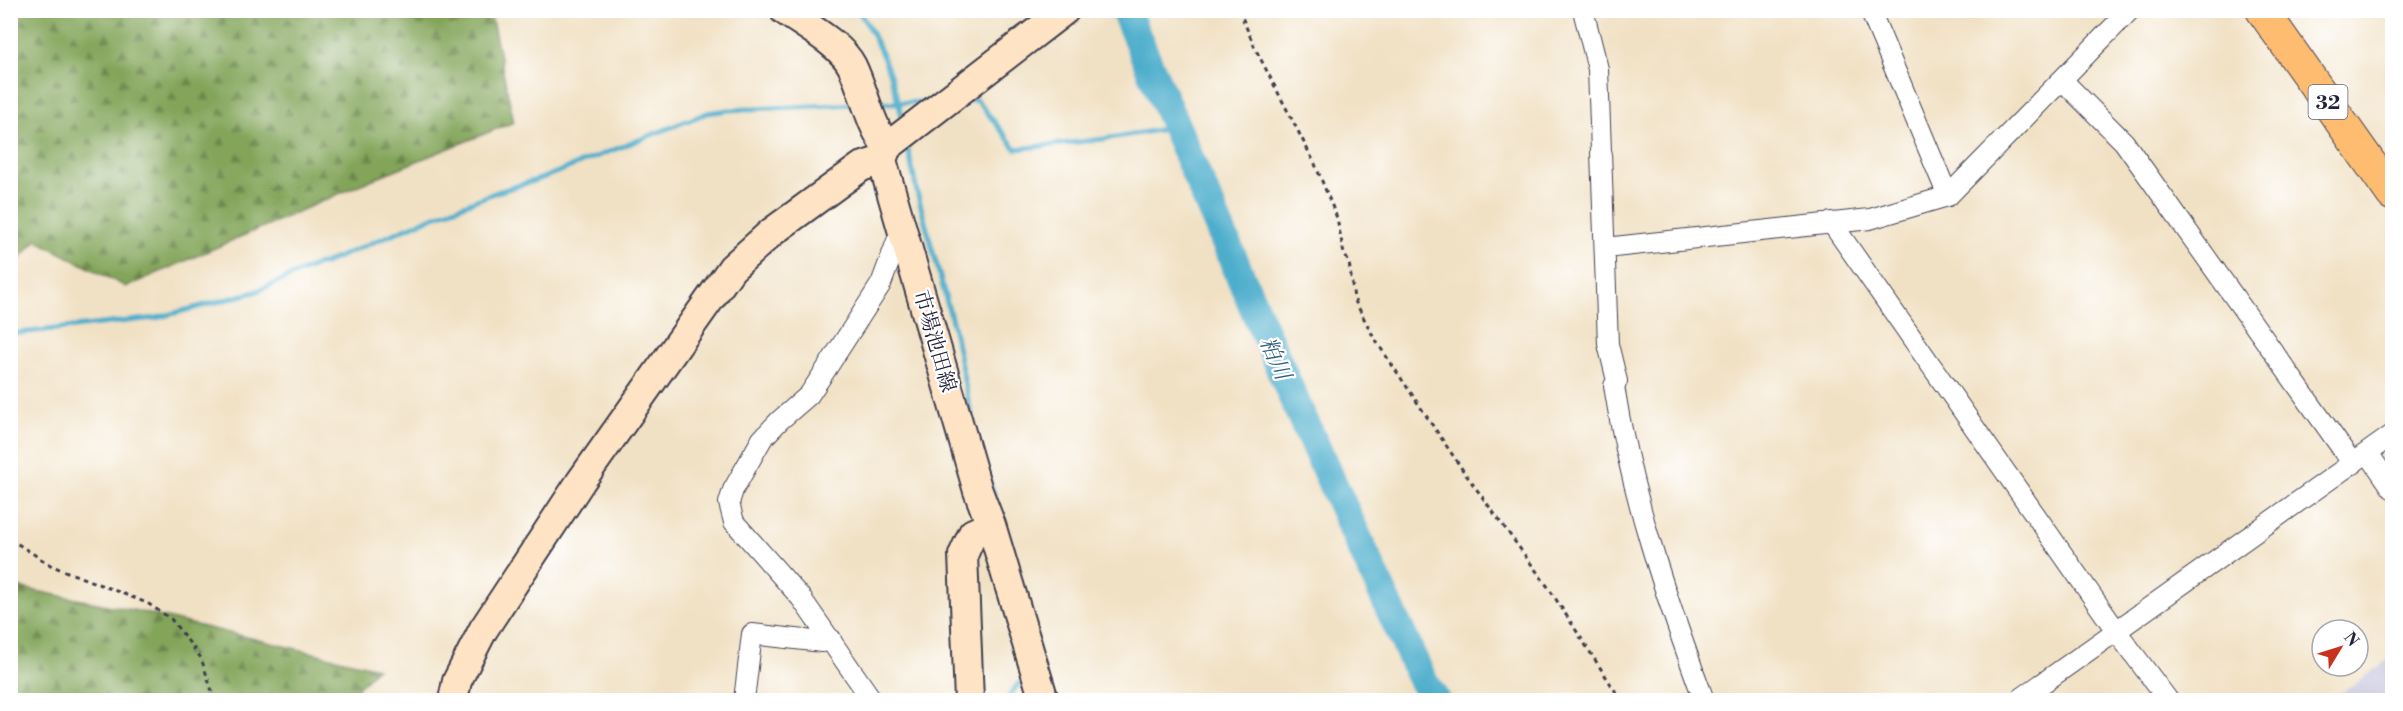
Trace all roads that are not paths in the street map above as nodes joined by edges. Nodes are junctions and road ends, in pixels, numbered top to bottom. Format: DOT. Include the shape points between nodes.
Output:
graph roads {
  1 [pos="784,10"];
  2 [pos="1065,10"];
  3 [pos="1583,10"];
  4 [pos="1870,10"];
  5 [pos="2130,10"];
  6 [pos="2262,10"];
  7 [pos="2062,80"];
  8 [pos="884,154"];
  9 [pos="2392,194"];
  10 [pos="1948,196"];
  11 [pos="1831,222"];
  12 [pos="904,236"];
  13 [pos="1605,248"];
  14 [pos="2392,435"];
  15 [pos="2360,459"];
  16 [pos="2392,488"];
  17 [pos="991,525"];
  18 [pos="2117,632"];
  19 [pos="831,639"];
  20 [pos="453,700"];
  21 [pos="744,700"];
  22 [pos="872,700"];
  23 [pos="969,700"];
  24 [pos="1044,700"];
  25 [pos="1704,700"];
  26 [pos="2019,700"];
  27 [pos="2168,700"];
  1 -- 8 [label="street, 市場池田線" via="840,50 851,65"];
  2 -- 8 [label="street" via="918,122"];
  3 -- 13 [label="street" via="1598,69"];
  4 -- 10 [label="street"];
  5 -- 7 [label="street"];
  6 -- 9 [label="main road, 32"];
  7 -- 10 [label="street"];
  7 -- 15 [label="street" via="2124,142"];
  8 -- 12 [label="street, 市場池田線"];
  8 -- 20 [label="street" via="772,232 732,268 581,481 483,630 457,681"];
  10 -- 11 [label="street" via="1870,219"];
  11 -- 13 [label="street"];
  11 -- 18 [label="street"];
  12 -- 17 [label="street, 市場池田線"];
  12 -- 19 [label="street" via="897,242 881,284 825,371 809,395 762,439 729,503 734,522 801,598"];
  13 -- 25 [label="street" via="1608,344 1617,381 1614,386 1623,441 1675,622"];
  14 -- 15 [label="street"];
  15 -- 16 [label="street"];
  15 -- 18 [label="street"];
  17 -- 23 [label="street" via="973,533 963,555"];
  17 -- 24 [label="street, 市場池田線"];
  18 -- 26 [label="street"];
  18 -- 27 [label="street"];
  19 -- 21 [label="street" via="822,642 752,634"];
  19 -- 22 [label="street"];
}
